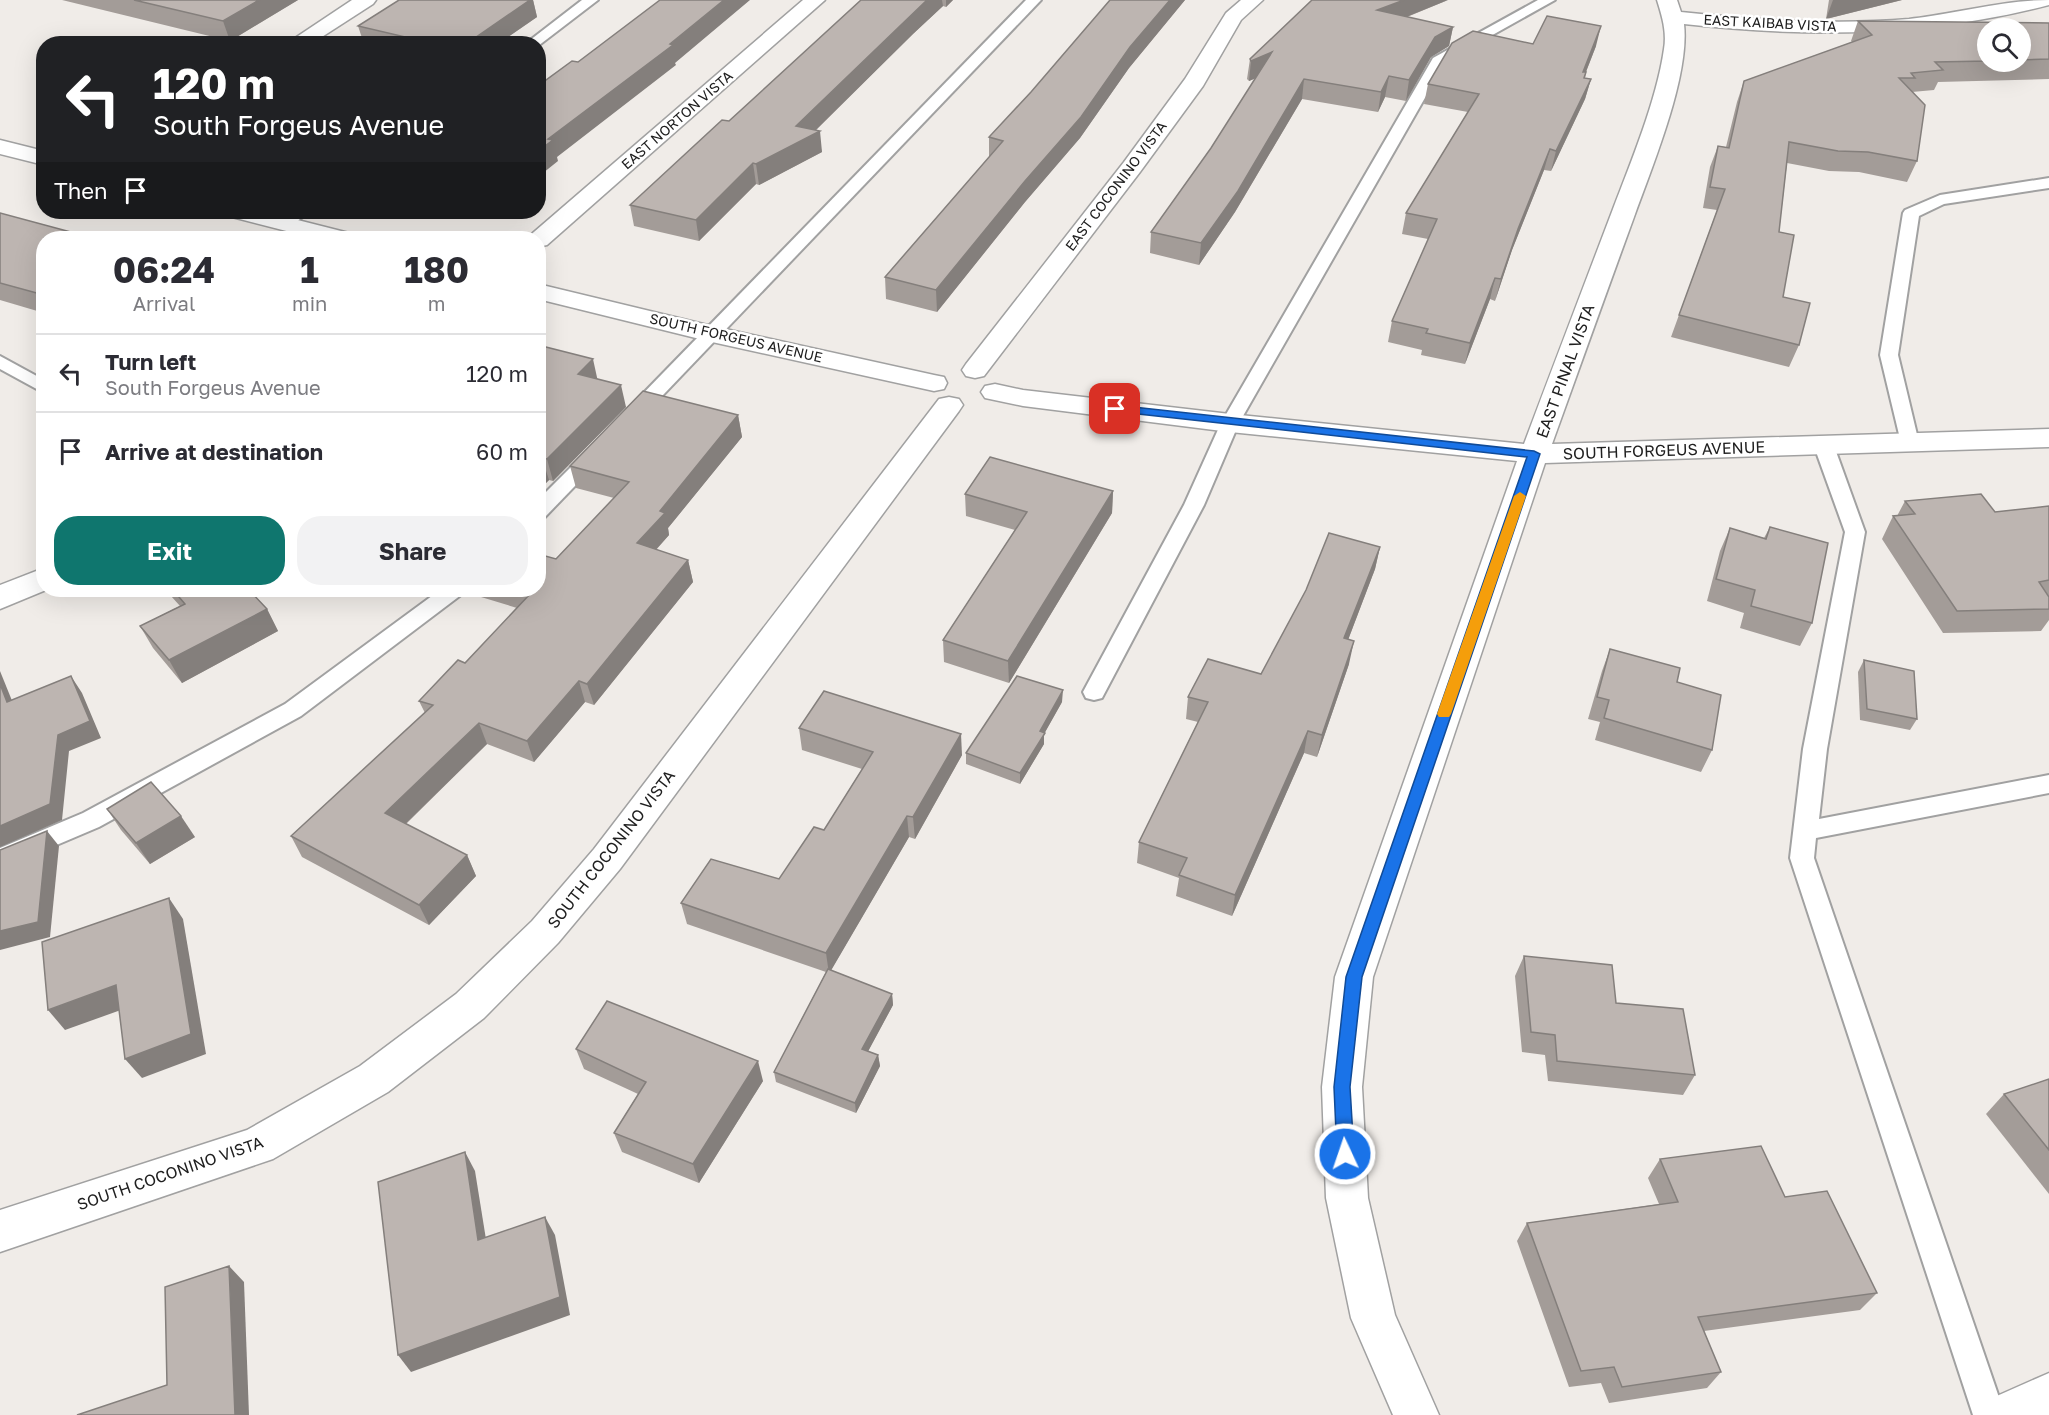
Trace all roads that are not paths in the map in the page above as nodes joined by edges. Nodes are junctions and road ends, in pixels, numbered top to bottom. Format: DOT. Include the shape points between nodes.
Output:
graph roads {
  1 [pos="366,0"];
  2 [pos="591,0"];
  3 [pos="815,0"];
  4 [pos="1034,0"];
  5 [pos="1253,0"];
  6 [pos="1548,0"];
  7 [pos="2044,0"];
  8 [pos="1670,9"];
  9 [pos="309,36"];
  10 [pos="543,36"];
  11 [pos="0,147"];
  12 [pos="36,156"];
  13 [pos="2049,183"];
  14 [pos="295,219"];
  15 [pos="324,231"];
  16 [pos="546,233"];
  17 [pos="546,293"];
  18 [pos="712,334"];
  19 [pos="0,361"];
  20 [pos="975,370"];
  21 [pos="36,383"];
  22 [pos="995,392"];
  23 [pos="941,394"];
  24 [pos="1230,423"];
  25 [pos="621,427"];
  26 [pos="2049,438"];
  27 [pos="1909,443"];
  28 [pos="605,444"];
  29 [pos="1824,446"];
  30 [pos="1534,454"];
  31 [pos="546,504"];
  32 [pos="36,582"];
  33 [pos="445,597"];
  34 [pos="0,598"];
  35 [pos="1094,692"];
  36 [pos="2049,784"];
  37 [pos="1805,831"];
  38 [pos="0,859"];
  39 [pos="0,1231"];
  40 [pos="2049,1396"];
  41 [pos="1416,1415"];
  42 [pos="1989,1415"];
  43 [pos="2006,1415"];
  1 -- 9 [label="street"];
  2 -- 10 [label="lane"];
  3 -- 16 [label="street, EAST NORTON VISTA"];
  4 -- 18 [label="lane"];
  5 -- 20 [label="street, EAST COCONINO VISTA" via="1233,17 1195,81 1153,139"];
  6 -- 24 [label="lane" via="1440,58"];
  7 -- 8 [label="street, EAST KAIBAB VISTA" via="1939,21 1809,28 1741,25"];
  8 -- 30 [label="street, EAST PINAL VISTA" via="1675,48 1668,81"];
  11 -- 12 [label="street"];
  13 -- 27 [label="lane" via="1940,200 1911,213 1889,355"];
  14 -- 15 [label="street"];
  17 -- 18 [label="street, SOUTH FORGEUS AVENUE"];
  18 -- 23 [label="street, SOUTH FORGEUS AVENUE"];
  18 -- 25 [label="lane"];
  19 -- 21 [label="lane"];
  20 -- 22 [label="street" via="992,379"];
  20 -- 23 [label="street" via="948,371"];
  22 -- 23 [label="street" via="984,403 965,407"];
  22 -- 24 [label="street, SOUTH FORGEUS AVENUE"];
  23 -- 39 [label="street, SOUTH COCONINO VISTA" via="607,859 545,932 471,1006 374,1079 258,1146"];
  24 -- 30 [label="street, SOUTH FORGEUS AVENUE"];
  24 -- 35 [label="lane" via="1194,506"];
  26 -- 27 [label="street, SOUTH FORGEUS AVENUE"];
  27 -- 29 [label="street, SOUTH FORGEUS AVENUE"];
  28 -- 31 [label="lane"];
  29 -- 30 [label="street, SOUTH FORGEUS AVENUE"];
  29 -- 37 [label="lane" via="1855,532 1815,749"];
  30 -- 41 [label="street, EAST PINAL VISTA" via="1354,977 1342,1087 1347,1198 1373,1318"];
  32 -- 34 [label="street"];
  33 -- 38 [label="lane" via="293,710 91,820"];
  36 -- 37 [label="lane"];
  37 -- 42 [label="lane" via="1802,858"];
  40 -- 43 [label="street"];
}
